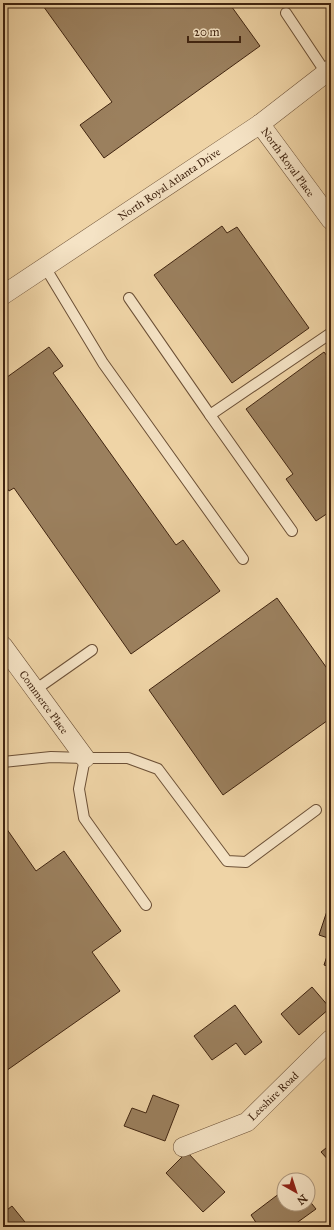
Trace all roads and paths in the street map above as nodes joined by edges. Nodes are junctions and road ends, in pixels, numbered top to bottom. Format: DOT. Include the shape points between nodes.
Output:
graph roads {
  1 [pos="286,13"];
  2 [pos="328,71"];
  3 [pos="260,124"];
  4 [pos="331,220"];
  5 [pos="45,266"];
  6 [pos="3,295"];
  7 [pos="129,298"];
  8 [pos="331,333"];
  9 [pos="210,415"];
  10 [pos="292,531"];
  11 [pos="244,559"];
  12 [pos="92,650"];
  13 [pos="6,656"];
  14 [pos="36,690"];
  15 [pos="85,758"];
  16 [pos="3,762"];
  17 [pos="316,810"];
  18 [pos="146,905"];
  19 [pos="331,1039"];
  20 [pos="183,1147"];
  1 -- 2 [label="lane"];
  2 -- 3 [label="street, North Royal Atlanta Drive"];
  3 -- 4 [label="street, North Royal Place"];
  3 -- 5 [label="street, North Royal Atlanta Drive"];
  5 -- 6 [label="street, North Royal Atlanta Drive"];
  5 -- 11 [label="lane" via="103,363"];
  7 -- 9 [label="lane"];
  8 -- 9 [label="lane"];
  9 -- 10 [label="lane"];
  12 -- 14 [label="lane"];
  13 -- 14 [label="street, Commerce Place"];
  14 -- 15 [label="street, Commerce Place"];
  15 -- 16 [label="lane" via="51,757"];
  15 -- 17 [label="lane" via="128,758 158,769 227,861 246,862"];
  15 -- 18 [label="lane" via="79,789 84,818"];
  19 -- 20 [label="street, Leeshire Road" via="247,1122"];
}
